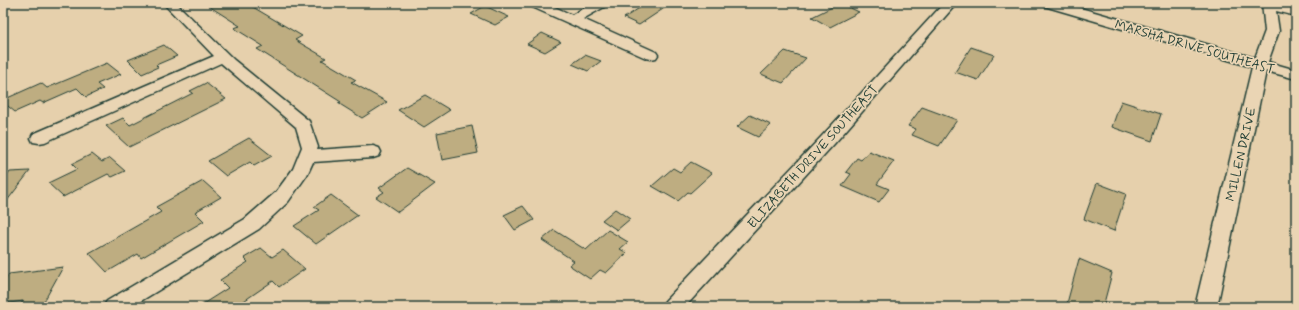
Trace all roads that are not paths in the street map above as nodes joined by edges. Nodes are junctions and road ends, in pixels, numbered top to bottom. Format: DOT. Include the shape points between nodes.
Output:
graph roads {
  1 [pos="169,3"];
  2 [pos="535,3"];
  3 [pos="601,3"];
  4 [pos="951,3"];
  5 [pos="1049,3"];
  6 [pos="1273,4"];
  7 [pos="1296,12"];
  8 [pos="572,20"];
  9 [pos="651,55"];
  10 [pos="223,57"];
  11 [pos="1260,64"];
  12 [pos="1296,75"];
  13 [pos="39,138"];
  14 [pos="373,152"];
  15 [pos="306,157"];
  16 [pos="114,307"];
  17 [pos="672,307"];
  18 [pos="1206,307"];
  1 -- 10 [label="street"];
  2 -- 8 [label="street"];
  3 -- 8 [label="street"];
  4 -- 17 [label="street, ELIZABETH DRIVE SOUTHEAST" via="817,152"];
  5 -- 11 [label="street, MARSHA DRIVE SOUTHEAST"];
  6 -- 7 [label="street"];
  6 -- 11 [label="street, MILLEN DRIVE" via="1272,31"];
  8 -- 9 [label="street"];
  10 -- 13 [label="street"];
  10 -- 15 [label="street" via="303,125 310,147"];
  11 -- 12 [label="street, MARSHA DRIVE SOUTHEAST"];
  11 -- 18 [label="street, MILLEN DRIVE"];
  14 -- 15 [label="street"];
  15 -- 16 [label="street" via="301,172 282,197 252,224"];
}
